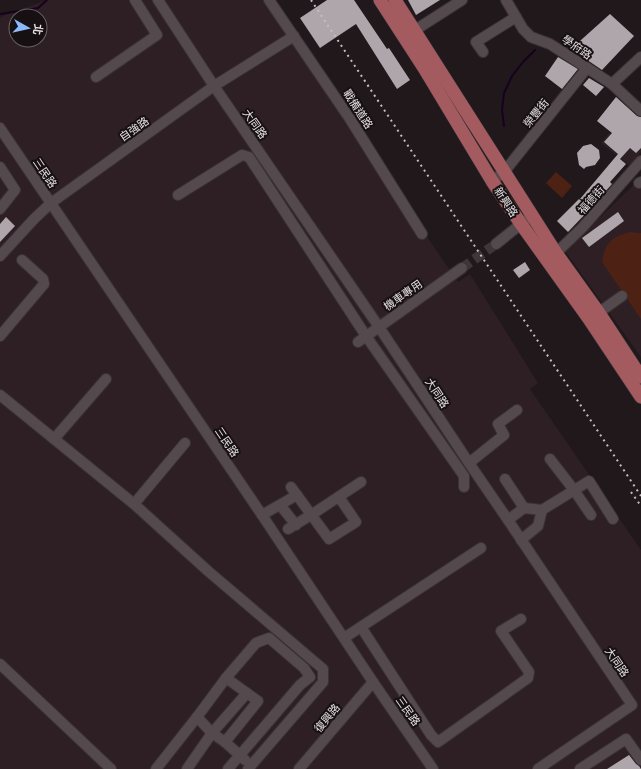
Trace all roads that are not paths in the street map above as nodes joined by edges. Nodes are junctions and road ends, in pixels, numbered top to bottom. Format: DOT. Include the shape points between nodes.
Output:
graph roads {
  1 [pos="135,0"];
  2 [pos="158,0"];
  3 [pos="269,0"];
  4 [pos="380,0"];
  5 [pos="395,0"];
  6 [pos="462,0"];
  7 [pos="506,0"];
  8 [pos="516,16"];
  9 [pos="409,34"];
  10 [pos="294,36"];
  11 [pos="483,52"];
  12 [pos="641,57"];
  13 [pos="587,68"];
  14 [pos="96,77"];
  15 [pos="612,84"];
  16 [pos="214,86"];
  17 [pos="641,111"];
  18 [pos="0,128"];
  19 [pos="641,161"];
  20 [pos="0,167"];
  21 [pos="504,172"];
  22 [pos="492,181"];
  23 [pos="178,195"];
  24 [pos="51,203"];
  25 [pos="0,209"];
  26 [pos="533,216"];
  27 [pos="520,224"];
  28 [pos="422,234"];
  29 [pos="496,244"];
  30 [pos="0,256"];
  31 [pos="551,256"];
  32 [pos="22,260"];
  33 [pos="462,268"];
  34 [pos="622,296"];
  35 [pos="594,316"];
  36 [pos="379,327"];
  37 [pos="0,336"];
  38 [pos="362,339"];
  39 [pos="641,377"];
  40 [pos="106,378"];
  41 [pos="0,395"];
  42 [pos="641,397"];
  43 [pos="517,410"];
  44 [pos="54,439"];
  45 [pos="185,443"];
  46 [pos="550,459"];
  47 [pos="469,464"];
  48 [pos="505,479"];
  49 [pos="361,482"];
  50 [pos="464,487"];
  51 [pos="574,490"];
  52 [pos="339,497"];
  53 [pos="134,504"];
  54 [pos="280,505"];
  55 [pos="524,508"];
  56 [pos="542,510"];
  57 [pos="262,515"];
  58 [pos="311,515"];
  59 [pos="591,515"];
  60 [pos="613,519"];
  61 [pos="508,520"];
  62 [pos="522,540"];
  63 [pos="481,548"];
  64 [pos="521,619"];
  65 [pos="361,627"];
  66 [pos="344,638"];
  67 [pos="0,664"];
  68 [pos="226,678"];
  69 [pos="373,682"];
  70 [pos="247,693"];
  71 [pos="197,717"];
  72 [pos="212,733"];
  73 [pos="225,742"];
  74 [pos="240,755"];
  75 [pos="641,760"];
  76 [pos="249,767"];
  77 [pos="111,769"];
  78 [pos="156,769"];
  79 [pos="187,769"];
  80 [pos="228,769"];
  81 [pos="299,769"];
  82 [pos="433,769"];
  83 [pos="538,769"];
  84 [pos="580,769"];
  1 -- 14 [label="street" via="157,35"];
  2 -- 16 [label="street, 大同路"];
  3 -- 10 [label="street, 戰備道路"];
  4 -- 9 [label="main road, 新興路"];
  5 -- 9 [label="main road, 新興路"];
  6 -- 9 [label="street"];
  7 -- 8 [label="street, 學府路"];
  8 -- 11 [label="street" via="476,42"];
  8 -- 13 [label="street, 學府路" via="523,29 532,37 550,44"];
  9 -- 21 [label="main road, 新興路"];
  9 -- 22 [label="main road, 新興路" via="424,68"];
  10 -- 16 [label="street, 自強路"];
  10 -- 28 [label="street, 戰備道路"];
  12 -- 15 [label="street"];
  13 -- 15 [label="street, 學府路"];
  13 -- 21 [label="street, 榮豐街"];
  15 -- 17 [label="street, 學府路"];
  16 -- 24 [label="street, 自強路"];
  16 -- 36 [label="street, 大同路"];
  18 -- 24 [label="street, 三民路"];
  19 -- 31 [label="street, 福德街" via="582,228"];
  20 -- 25 [label="street" via="15,190"];
  21 -- 22 [label="street, 榮豐街"];
  21 -- 26 [label="main road, 新興路"];
  22 -- 27 [label="main road, 新興路"];
  23 -- 38 [label="street" via="242,156 249,157"];
  24 -- 30 [label="street, 自強路"];
  24 -- 57 [label="street, 三民路"];
  26 -- 27 [label="street"];
  26 -- 31 [label="main road, 新興路"];
  27 -- 29 [label="street"];
  27 -- 31 [label="main road, 新興路"];
  31 -- 35 [label="main road, 新興路"];
  32 -- 37 [label="street" via="44,279 44,284"];
  33 -- 36 [label="street, 機車專用"];
  34 -- 35 [label="street"];
  35 -- 39 [label="main road, 新興路"];
  35 -- 42 [label="main road, 新興路"];
  36 -- 38 [label="street, 機車專用"];
  36 -- 47 [label="street, 大同路"];
  38 -- 50 [label="street" via="464,476"];
  40 -- 44 [label="street"];
  41 -- 44 [label="street"];
  43 -- 47 [label="street" via="498,424 504,435"];
  44 -- 53 [label="street"];
  45 -- 53 [label="street"];
  46 -- 51 [label="street"];
  47 -- 61 [label="street, 大同路"];
  48 -- 55 [label="street"];
  49 -- 52 [label="street"];
  51 -- 56 [label="street"];
  51 -- 59 [label="street"];
  51 -- 60 [label="street" via="589,481"];
  52 -- 58 [label="street"];
  52 -- 58 [label="street" via="356,522 329,539"];
  53 -- 76 [label="street" via="323,669 323,682"];
  54 -- 57 [label="street"];
  54 -- 58 [label="street" via="292,527"];
  54 -- 58 [label="street" via="294,491"];
  55 -- 56 [label="street"];
  55 -- 61 [label="street"];
  56 -- 62 [label="street" via="538,526"];
  57 -- 66 [label="street, 三民路"];
  61 -- 62 [label="street, 大同路"];
  62 -- 83 [label="street, 大同路" via="632,705"];
  63 -- 65 [label="street"];
  64 -- 65 [label="street" via="501,631 530,672 528,678 438,742"];
  65 -- 66 [label="street"];
  66 -- 69 [label="street, 三民路"];
  67 -- 77 [label="street"];
  68 -- 70 [label="street"];
  68 -- 71 [label="street"];
  68 -- 74 [label="street" via="256,643 269,638 304,668 310,677 300,685"];
  69 -- 81 [label="street, 復興路"];
  69 -- 82 [label="street, 三民路"];
  70 -- 72 [label="street"];
  70 -- 73 [label="street" via="258,700"];
  71 -- 72 [label="street"];
  71 -- 78 [label="street"];
  72 -- 73 [label="street"];
  72 -- 79 [label="street"];
  73 -- 74 [label="street"];
  74 -- 76 [label="street"];
  74 -- 80 [label="street"];
  75 -- 84 [label="street" via="626,738"];
}
